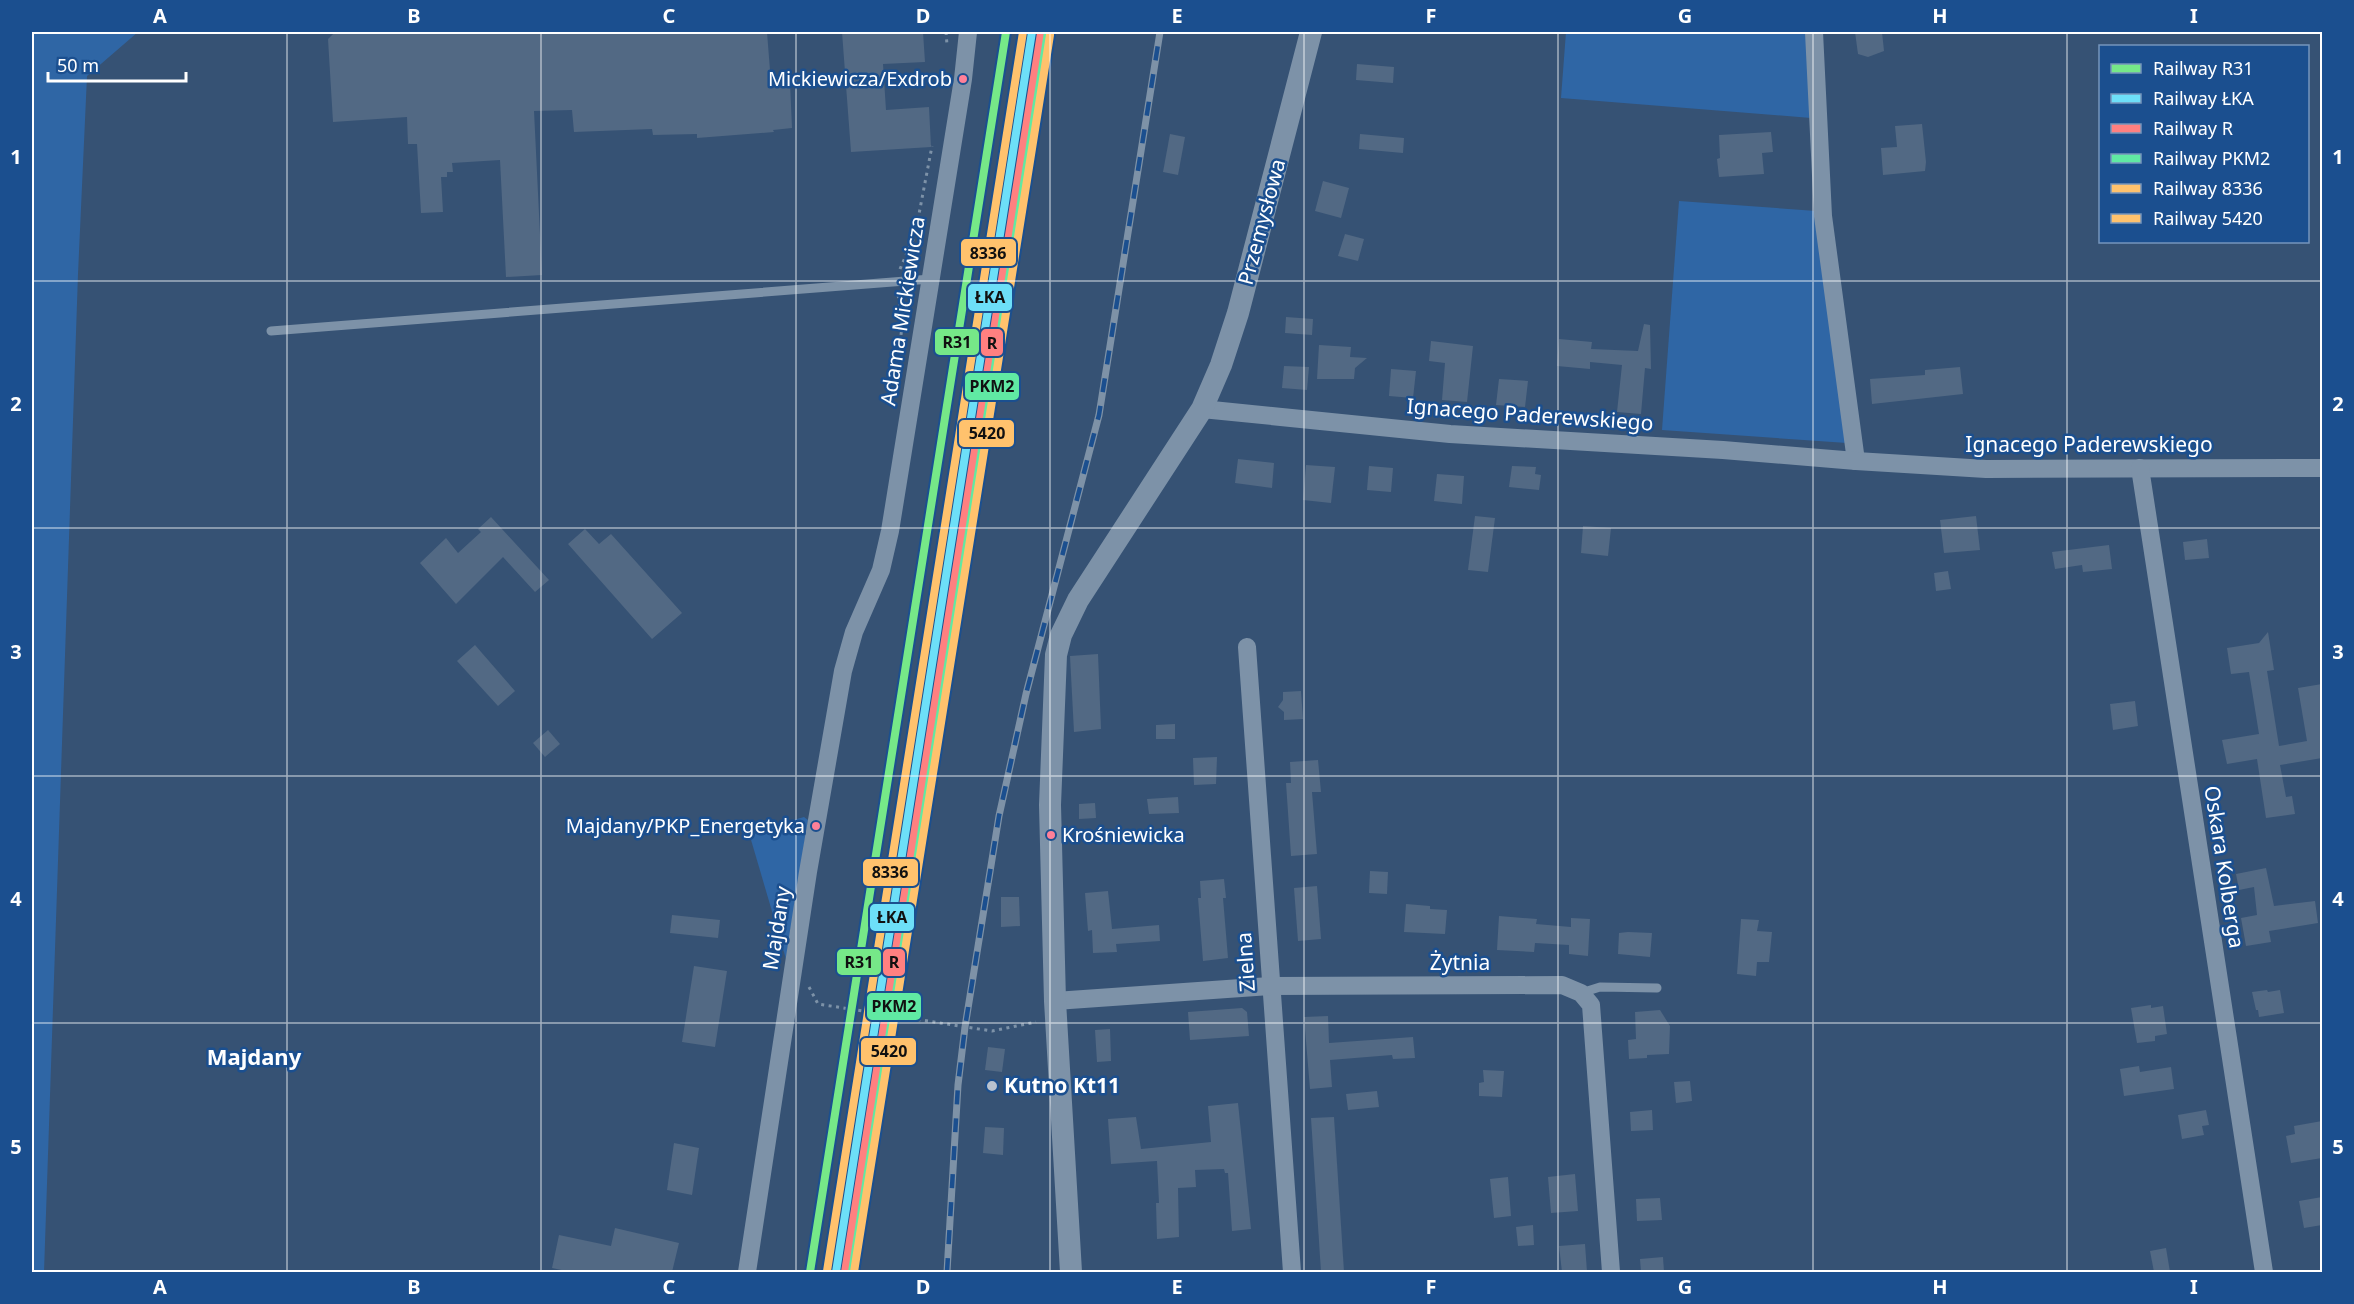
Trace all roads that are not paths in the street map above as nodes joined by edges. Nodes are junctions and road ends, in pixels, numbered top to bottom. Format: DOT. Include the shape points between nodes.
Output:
graph roads {
  1 [pos="968,32"];
  2 [pos="1311,32"];
  3 [pos="1814,32"];
  4 [pos="931,279"];
  5 [pos="271,331"];
  6 [pos="1202,409"];
  7 [pos="1856,461"];
  8 [pos="2140,468"];
  9 [pos="2322,468"];
  10 [pos="871,595"];
  11 [pos="1247,647"];
  12 [pos="1270,986"];
  13 [pos="1657,988"];
  14 [pos="1581,993"];
  15 [pos="1056,1011"];
  16 [pos="747,1272"];
  17 [pos="1071,1272"];
  18 [pos="1292,1272"];
  19 [pos="1611,1272"];
  20 [pos="2264,1272"];
  1 -- 4 [label="street, Adama Mickiewicza"];
  2 -- 6 [label="street, Przemysłowa" via="1238,313"];
  3 -- 7 [label="street" via="1823,216"];
  4 -- 5 [label="lane"];
  4 -- 10 [label="street, Adama Mickiewicza" via="890,531"];
  6 -- 7 [label="street, Ignacego Paderewskiego" via="1450,434"];
  6 -- 15 [label="street" via="1078,600 1056,655 1050,805"];
  7 -- 8 [label="street, Ignacego Paderewskiego" via="1986,469"];
  8 -- 9 [label="street, Ignacego Paderewskiego"];
  8 -- 20 [label="street, Oskara Kolberga"];
  10 -- 16 [label="street, Majdany" via="854,632 843,671"];
  11 -- 12 [label="street, Zielna"];
  12 -- 14 [label="street, Żytnia" via="1562,985"];
  12 -- 15 [label="street, Żytnia"];
  12 -- 18 [label="street, Zielna"];
  13 -- 14 [label="lane" via="1600,987"];
  14 -- 19 [label="street" via="1591,1005"];
  15 -- 17 [label="street"];
}
